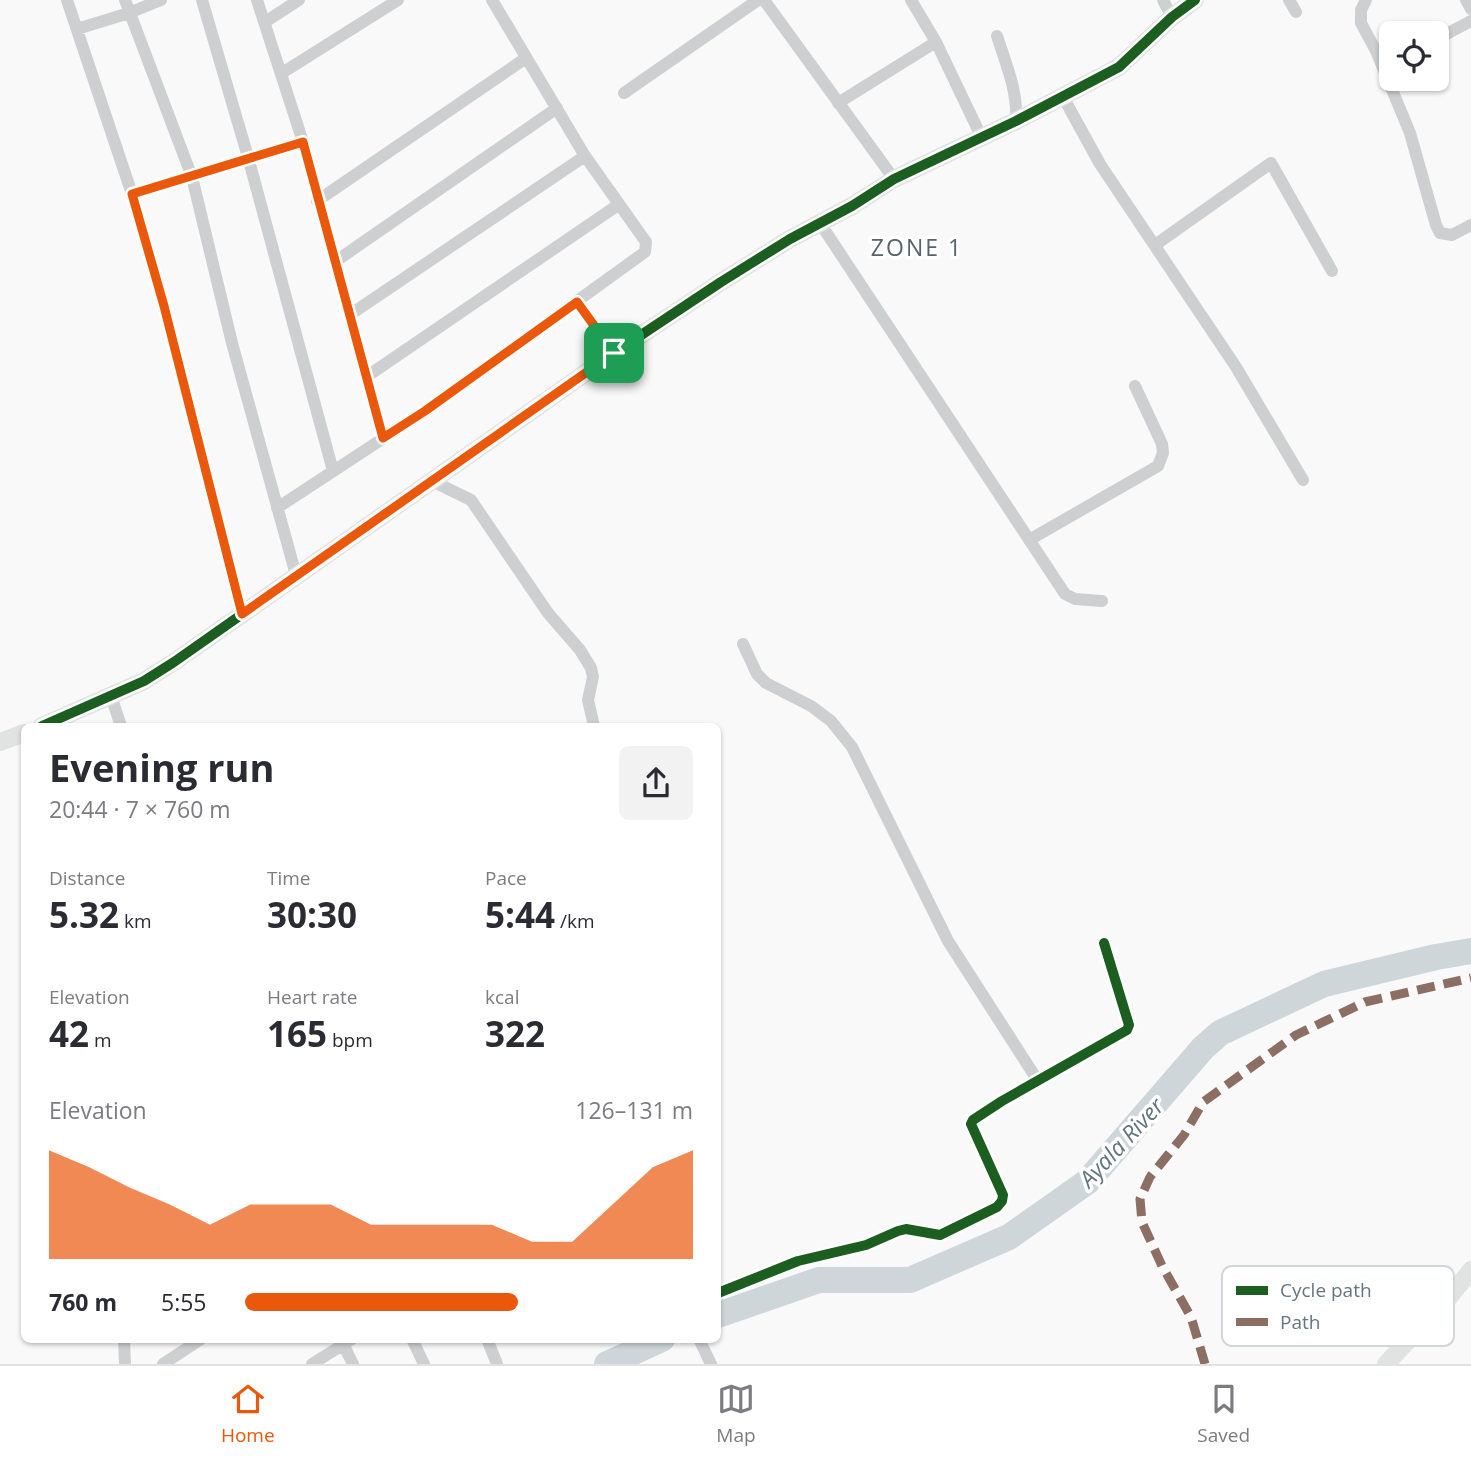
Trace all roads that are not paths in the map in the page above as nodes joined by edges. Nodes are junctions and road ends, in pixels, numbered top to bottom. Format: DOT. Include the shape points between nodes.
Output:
graph roads {
  1 [pos="67,0"];
  2 [pos="125,0"];
  3 [pos="162,0"];
  4 [pos="202,0"];
  5 [pos="257,0"];
  6 [pos="299,0"];
  7 [pos="398,0"];
  8 [pos="492,0"];
  9 [pos="758,0"];
  10 [pos="764,0"];
  11 [pos="911,0"];
  12 [pos="1163,0"];
  13 [pos="1195,0"];
  14 [pos="1289,0"];
  15 [pos="1366,0"];
  16 [pos="1466,0"];
  17 [pos="1471,9"];
  18 [pos="1296,12"];
  19 [pos="130,13"];
  20 [pos="1172,17"];
  21 [pos="1471,21"];
  22 [pos="265,22"];
  23 [pos="77,29"];
  24 [pos="1449,33"];
  25 [pos="997,36"];
  26 [pos="936,42"];
  27 [pos="526,58"];
  28 [pos="282,73"];
  29 [pos="624,93"];
  30 [pos="1062,95"];
  31 [pos="838,103"];
  32 [pos="557,108"];
  33 [pos="1016,121"];
  34 [pos="981,136"];
  35 [pos="303,142"];
  36 [pos="585,156"];
  37 [pos="248,157"];
  38 [pos="192,177"];
  39 [pos="894,179"];
  40 [pos="132,194"];
  41 [pos="317,201"];
  42 [pos="618,205"];
  43 [pos="820,223"];
  44 [pos="1471,225"];
  45 [pos="1155,245"];
  46 [pos="336,261"];
  47 [pos="1332,271"];
  48 [pos="577,302"];
  49 [pos="351,313"];
  50 [pos="614,353"];
  51 [pos="366,377"];
  52 [pos="1135,386"];
  53 [pos="383,438"];
  54 [pos="333,471"];
  55 [pos="1303,480"];
  56 [pos="432,481"];
  57 [pos="277,509"];
  58 [pos="1030,540"];
  59 [pos="296,575"];
  60 [pos="1102,601"];
  61 [pos="242,614"];
  62 [pos="743,644"];
  63 [pos="111,696"];
  64 [pos="49,723"];
  65 [pos="120,723"];
  66 [pos="593,723"];
  67 [pos="21,734"];
  68 [pos="0,742"];
  69 [pos="1104,943"];
  70 [pos="1038,1081"];
  71 [pos="1471,1270"];
  72 [pos="1454,1291"];
  73 [pos="721,1292"];
  74 [pos="124,1343"];
  75 [pos="195,1343"];
  76 [pos="344,1343"];
  77 [pos="348,1343"];
  78 [pos="414,1343"];
  79 [pos="489,1343"];
  80 [pos="701,1343"];
  81 [pos="1403,1346"];
  82 [pos="125,1364"];
  83 [pos="163,1364"];
  84 [pos="313,1364"];
  85 [pos="353,1364"];
  86 [pos="425,1364"];
  87 [pos="497,1364"];
  88 [pos="712,1364"];
  89 [pos="1386,1364"];
  1 -- 23 [label="street"];
  2 -- 19 [label="street"];
  3 -- 19 [label="street"];
  4 -- 37 [label="street"];
  5 -- 22 [label="street"];
  6 -- 22 [label="street"];
  7 -- 28 [label="street"];
  8 -- 27 [label="street"];
  9 -- 29 [label="street"];
  10 -- 31 [label="street"];
  11 -- 26 [label="street"];
  12 -- 20 [label="street"];
  13 -- 20 [label="street"];
  14 -- 18 [label="street"];
  15 -- 44 [label="street" via="1361,23 1410,133 1436,226 1440,233 1452,235"];
  16 -- 17 [label="street"];
  19 -- 23 [label="street"];
  19 -- 38 [label="street"];
  20 -- 30 [label="street" via="1119,67"];
  21 -- 24 [label="street"];
  22 -- 28 [label="street"];
  23 -- 40 [label="street"];
  25 -- 33 [label="street" via="1017,106"];
  26 -- 31 [label="street"];
  26 -- 34 [label="street"];
  27 -- 32 [label="street"];
  27 -- 41 [label="street"];
  28 -- 35 [label="street"];
  30 -- 33 [label="street"];
  30 -- 45 [label="street" via="1100,164"];
  31 -- 39 [label="street"];
  32 -- 36 [label="street"];
  32 -- 46 [label="street"];
  33 -- 34 [label="street"];
  34 -- 39 [label="street"];
  35 -- 37 [label="street"];
  35 -- 41 [label="street"];
  36 -- 42 [label="street"];
  36 -- 49 [label="street"];
  37 -- 38 [label="street"];
  37 -- 54 [label="street"];
  38 -- 40 [label="street"];
  38 -- 57 [label="street"];
  39 -- 43 [label="street"];
  40 -- 61 [label="street"];
  41 -- 46 [label="street"];
  42 -- 48 [label="street" via="646,242 645,252"];
  42 -- 51 [label="street"];
  43 -- 50 [label="street"];
  43 -- 58 [label="street"];
  45 -- 47 [label="street" via="1271,163"];
  45 -- 55 [label="street" via="1236,367"];
  46 -- 49 [label="street"];
  48 -- 50 [label="street"];
  48 -- 53 [label="street"];
  49 -- 51 [label="street"];
  50 -- 56 [label="street"];
  51 -- 53 [label="street"];
  52 -- 58 [label="street" via="1162,444 1158,466"];
  53 -- 54 [label="street"];
  54 -- 57 [label="street"];
  56 -- 59 [label="street"];
  56 -- 66 [label="street" via="471,500 548,613 580,650 593,677 588,700"];
  57 -- 59 [label="street"];
  58 -- 60 [label="street" via="1065,594"];
  59 -- 61 [label="street"];
  61 -- 63 [label="street" via="144,681"];
  62 -- 70 [label="street" via="766,683 811,706 831,721 852,747 948,941"];
  63 -- 64 [label="street"];
  63 -- 65 [label="street"];
  67 -- 68 [label="street"];
  69 -- 70 [label="street" via="1127,1030"];
  70 -- 73 [label="street" via="971,1124 1003,1195 997,1207 940,1236 898,1231 866,1245 798,1261"];
  71 -- 72 [label="street"];
  74 -- 82 [label="street"];
  75 -- 83 [label="street"];
  76 -- 84 [label="street"];
  77 -- 85 [label="street"];
  78 -- 86 [label="street"];
  79 -- 87 [label="street"];
  80 -- 88 [label="street"];
  81 -- 89 [label="street"];
}
